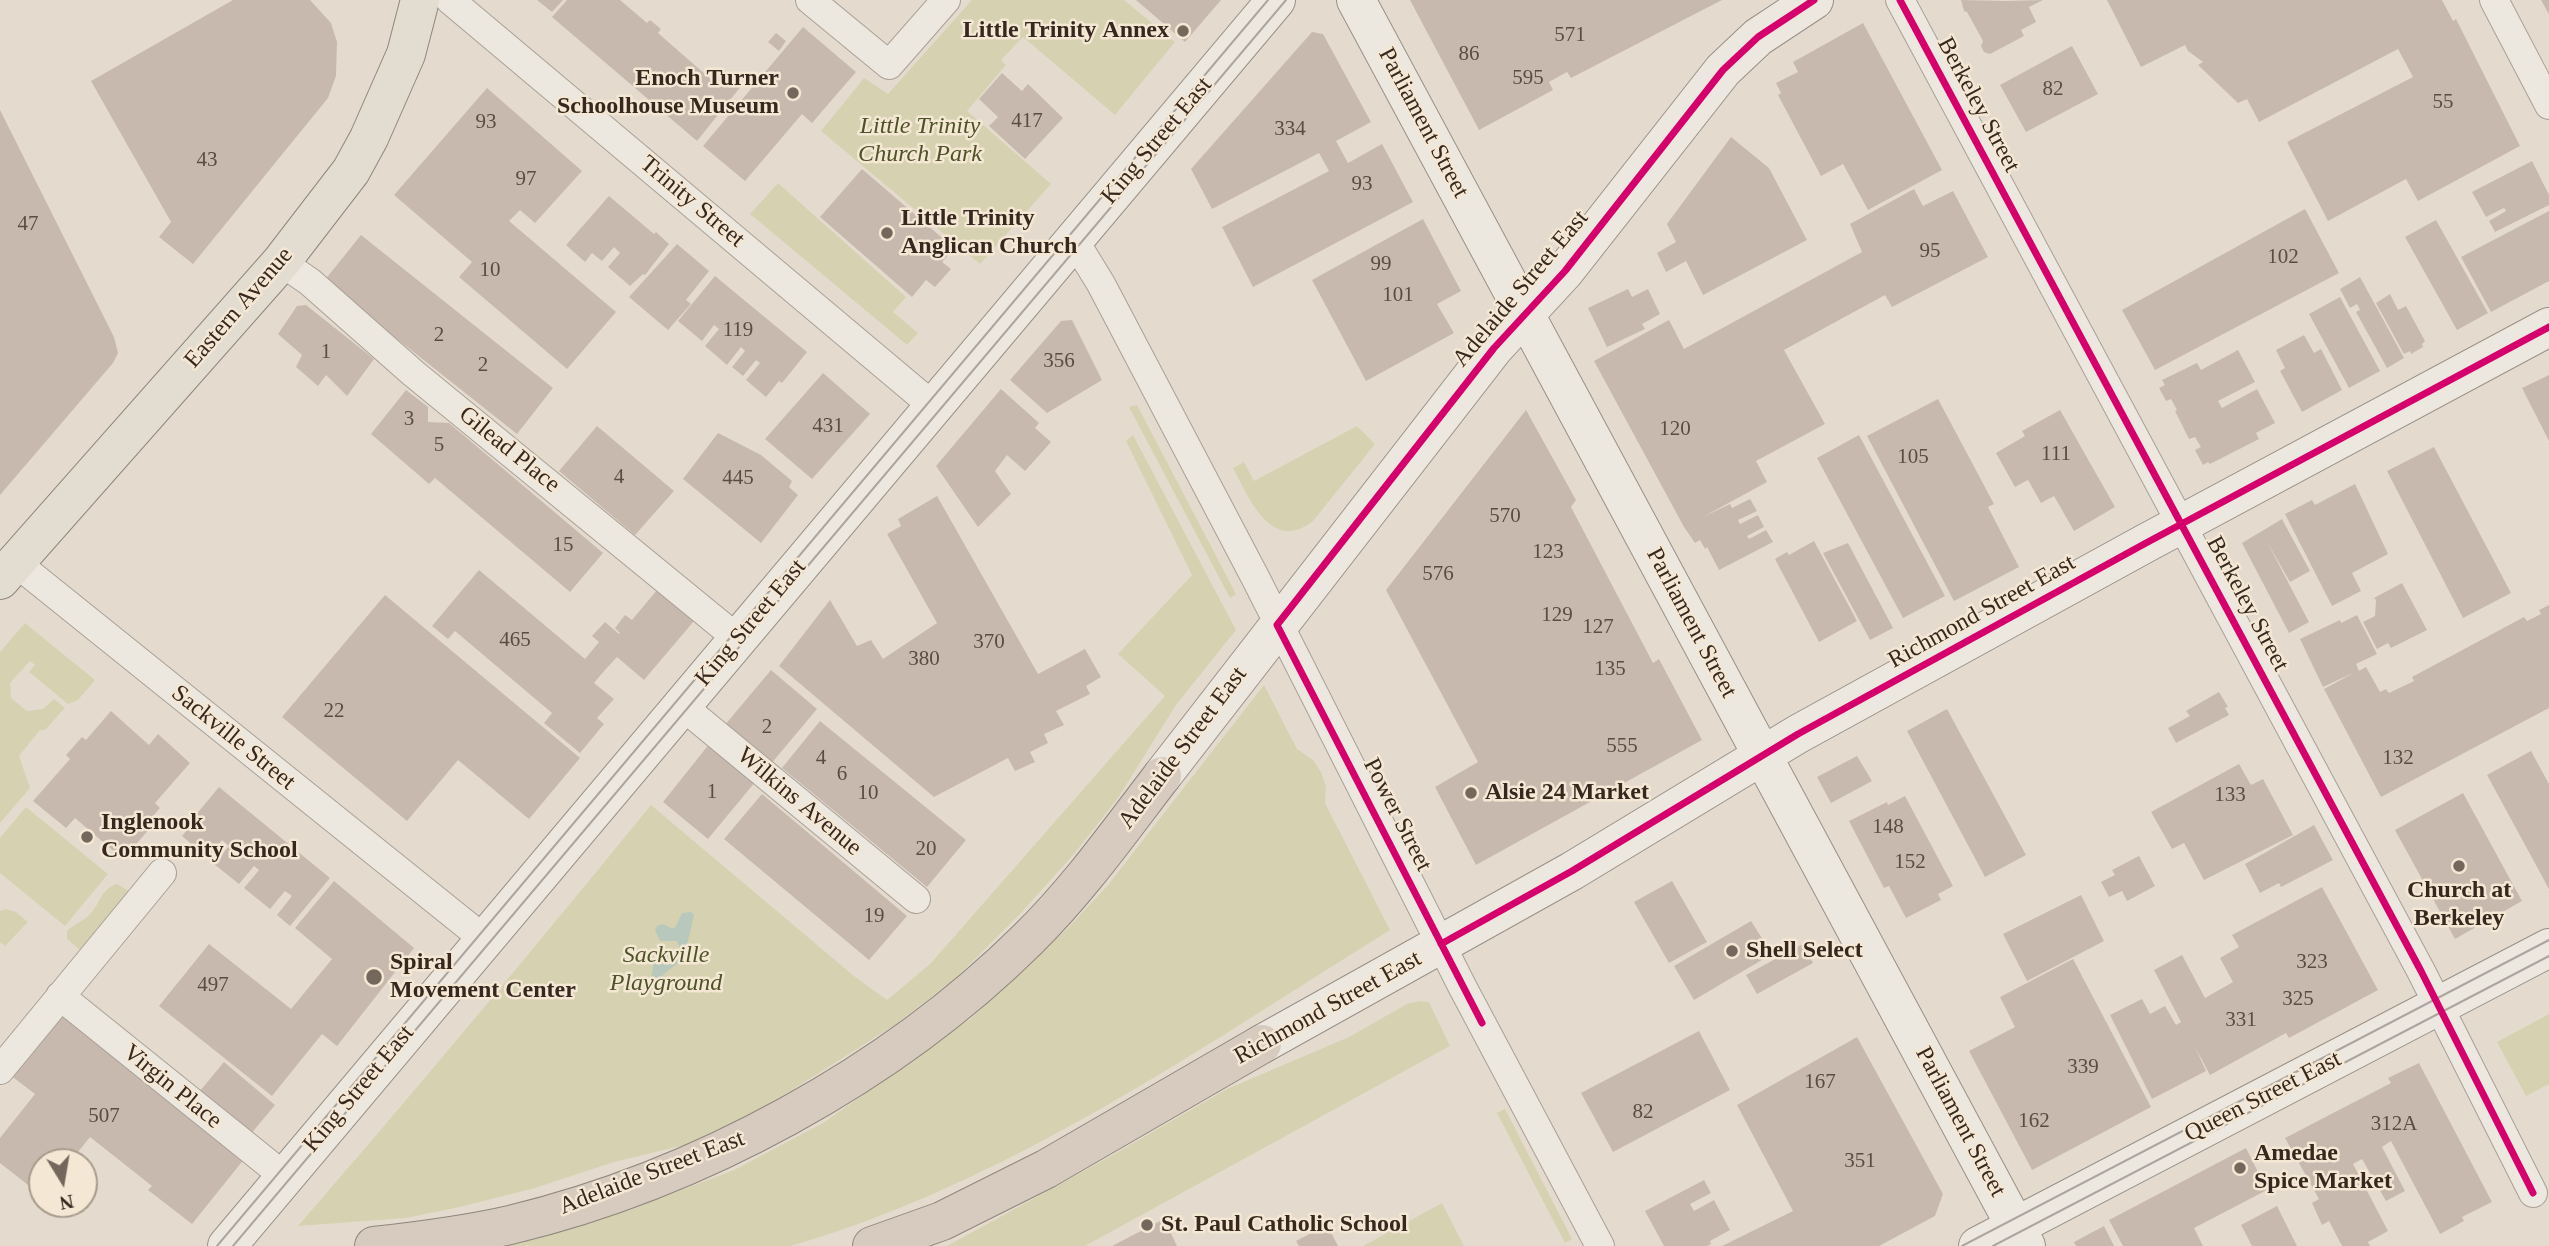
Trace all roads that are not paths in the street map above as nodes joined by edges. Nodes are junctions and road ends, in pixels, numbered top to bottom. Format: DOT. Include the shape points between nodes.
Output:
graph roads {
  1 [pos="420,0"];
  2 [pos="450,0"];
  3 [pos="810,0"];
  4 [pos="946,0"];
  5 [pos="1276,0"];
  6 [pos="1356,0"];
  7 [pos="1814,0"];
  8 [pos="1900,0"];
  9 [pos="2494,0"];
  10 [pos="2549,105"];
  11 [pos="1074,240"];
  12 [pos="281,262"];
  13 [pos="1525,313"];
  14 [pos="2549,327"];
  15 [pos="933,406"];
  16 [pos="2183,524"];
  17 [pos="8,571"];
  18 [pos="1277,625"];
  19 [pos="738,639"];
  20 [pos="681,705"];
  21 [pos="1763,756"];
  22 [pos="1162,776"];
  23 [pos="162,873"];
  24 [pos="916,899"];
  25 [pos="484,939"];
  26 [pos="1441,944"];
  27 [pos="2549,948"];
  28 [pos="60,996"];
  29 [pos="2438,1006"];
  30 [pos="1262,1044"];
  31 [pos="0,1070"];
  32 [pos="285,1177"];
  33 [pos="2533,1193"];
  34 [pos="2020,1236"];
  35 [pos="385,1245"];
  36 [pos="227,1246"];
  37 [pos="872,1246"];
  38 [pos="1600,1246"];
  39 [pos="1978,1246"];
  1 -- 12 [label="main road, Eastern Avenue" via="405,54 369,138 351,171"];
  2 -- 15 [label="street, Trinity Street"];
  3 -- 4 [label="street" via="890,65"];
  5 -- 11 [label="main road, King Street East"];
  6 -- 13 [label="main road, Parliament Street"];
  7 -- 13 [label="main road, Adelaide Street East" via="1758,37 1723,70 1565,271"];
  8 -- 16 [label="street, Berkeley Street"];
  9 -- 10 [label="street"];
  11 -- 15 [label="main road, King Street East"];
  11 -- 18 [label="street, Power Street"];
  12 -- 17 [label="main road, Eastern Avenue"];
  12 -- 19 [label="street, Gilead Place"];
  13 -- 18 [label="main road, Adelaide Street East"];
  13 -- 21 [label="main road, Parliament Street"];
  14 -- 16 [label="main road, Richmond Street East"];
  15 -- 19 [label="main road, King Street East"];
  16 -- 21 [label="main road, Richmond Street East"];
  16 -- 29 [label="street, Berkeley Street"];
  17 -- 25 [label="street, Sackville Street"];
  18 -- 22 [label="main road, Adelaide Street East"];
  18 -- 26 [label="street, Power Street"];
  19 -- 20 [label="main road, King Street East"];
  20 -- 24 [label="street, Wilkins Avenue"];
  20 -- 25 [label="main road, King Street East"];
  21 -- 26 [label="main road, Richmond Street East"];
  21 -- 34 [label="main road, Parliament Street"];
  22 -- 35 [label="highway, Adelaide Street East" via="1067,898 993,972 918,1033 824,1097 717,1152 571,1208 508,1225"];
  23 -- 28 [label="street"];
  25 -- 32 [label="main road, King Street East"];
  26 -- 30 [label="main road, Richmond Street East"];
  26 -- 38 [label="street, Power Street"];
  27 -- 29 [label="main road, Queen Street East"];
  28 -- 31 [label="street"];
  28 -- 32 [label="street, Virgin Place"];
  29 -- 33 [label="street, Berkeley Street"];
  29 -- 34 [label="main road, Queen Street East"];
  30 -- 37 [label="highway, Richmond Street East" via="1046,1169 942,1221"];
  32 -- 36 [label="main road, King Street East"];
  34 -- 39 [label="main road, Queen Street East"];
}
